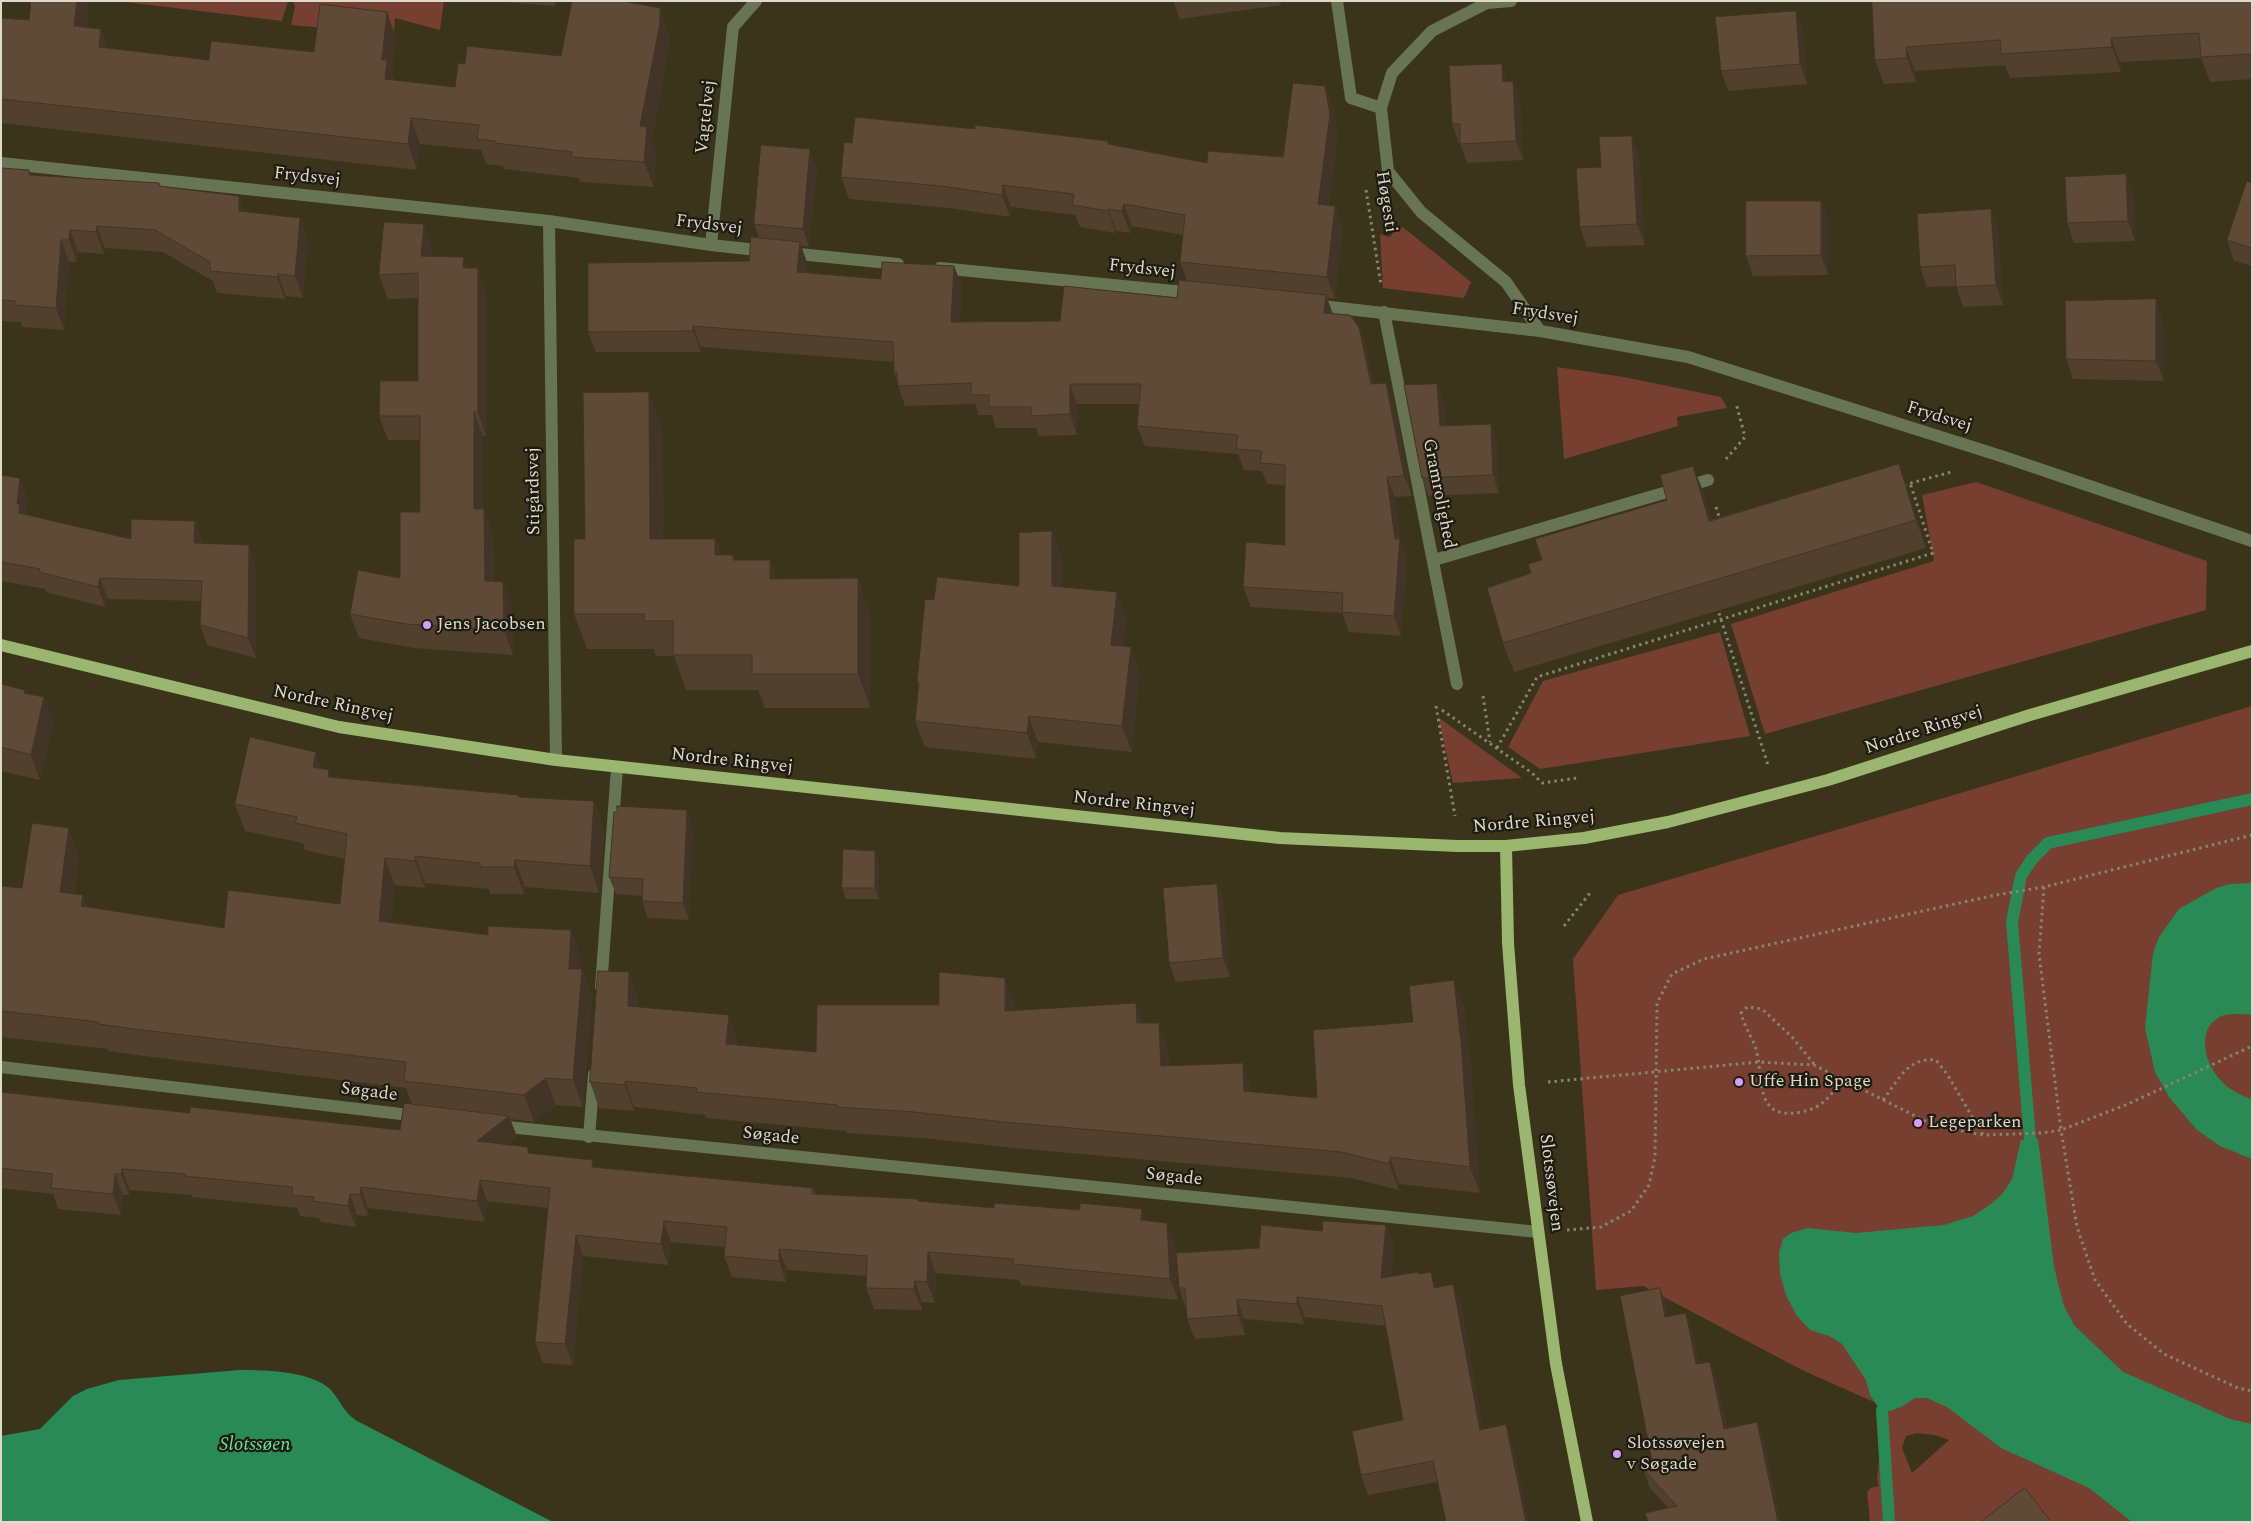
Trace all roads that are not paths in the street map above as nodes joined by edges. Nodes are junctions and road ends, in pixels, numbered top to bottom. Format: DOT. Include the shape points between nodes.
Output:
graph roads {
  1 [pos="756,1"];
  2 [pos="1337,1"];
  3 [pos="1511,1"];
  4 [pos="1381,108"];
  5 [pos="1,163"];
  6 [pos="549,222"];
  7 [pos="711,245"];
  8 [pos="1208,294"];
  9 [pos="1296,303"];
  10 [pos="1384,312"];
  11 [pos="1540,331"];
  12 [pos="1708,480"];
  13 [pos="2252,540"];
  14 [pos="1434,560"];
  15 [pos="1,645"];
  16 [pos="2252,651"];
  17 [pos="1458,684"];
  18 [pos="556,760"];
  19 [pos="618,768"];
  20 [pos="1506,846"];
  21 [pos="600,997"];
  22 [pos="595,1057"];
  23 [pos="1,1067"];
  24 [pos="426,1117"];
  25 [pos="485,1124"];
  26 [pos="589,1137"];
  27 [pos="1538,1232"];
  28 [pos="1587,1522"];
  1 -- 7 [label="street, Vagtelvej" via="733,27"];
  2 -- 4 [label="street" via="1351,98"];
  3 -- 4 [label="street" via="1487,3 1432,31 1392,73"];
  4 -- 11 [label="street" via="1388,171 1420,212 1506,282"];
  5 -- 6 [label="street, Frydsvej"];
  6 -- 7 [label="street, Frydsvej"];
  6 -- 18 [label="street, Stigårdsvej"];
  7 -- 8 [label="street, Frydsvej"];
  9 -- 10 [label="street, Frydsvej"];
  10 -- 11 [label="street, Frydsvej"];
  10 -- 14 [label="street, Gramrolighed"];
  11 -- 13 [label="street, Frydsvej" via="1688,357 2004,456"];
  12 -- 14 [label="street"];
  14 -- 17 [label="street, Gramrolighed"];
  15 -- 18 [label="main road, Nordre Ringvej" via="339,727"];
  16 -- 20 [label="main road, Nordre Ringvej" via="2030,715 1778,794 1668,822 1588,837"];
  18 -- 19 [label="main road, Nordre Ringvej"];
  19 -- 20 [label="main road, Nordre Ringvej" via="1280,838"];
  19 -- 21 [label="street"];
  20 -- 27 [label="main road, Slotssøvejen" via="1508,944 1519,1085"];
  22 -- 26 [label="street"];
  23 -- 24 [label="street, Søgade"];
  25 -- 26 [label="street, Søgade"];
  26 -- 27 [label="street, Søgade"];
  27 -- 28 [label="main road, Slotssøvejen" via="1556,1364"];
}
